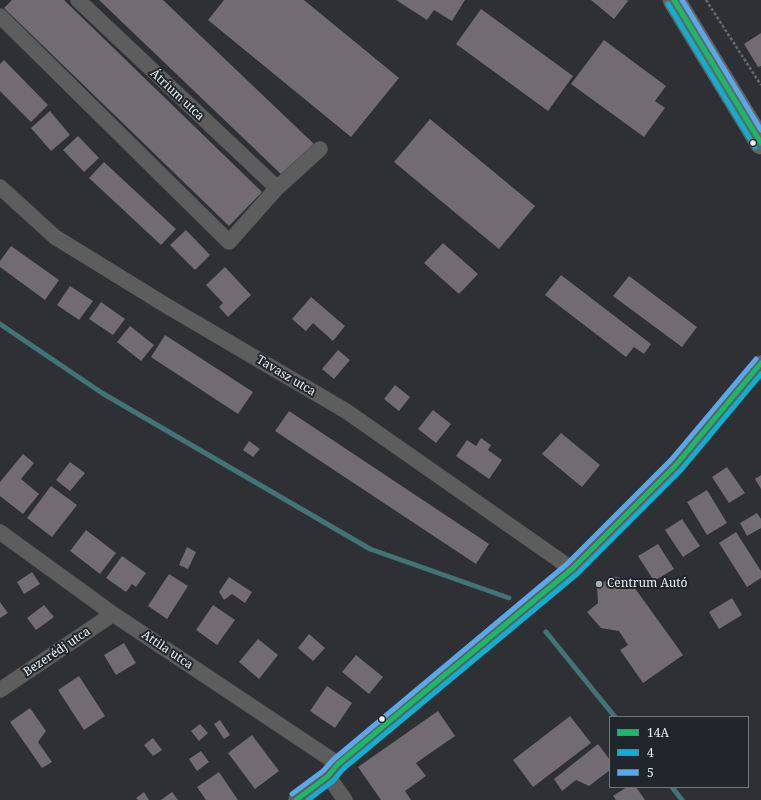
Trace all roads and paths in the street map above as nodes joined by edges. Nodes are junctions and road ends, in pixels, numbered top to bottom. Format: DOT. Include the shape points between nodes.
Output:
graph roads {
  1 [pos="78,0"];
  2 [pos="674,0"];
  3 [pos="706,0"];
  4 [pos="0,16"];
  5 [pos="761,85"];
  6 [pos="761,143"];
  7 [pos="320,149"];
  8 [pos="0,187"];
  9 [pos="277,188"];
  10 [pos="761,363"];
  11 [pos="0,532"];
  12 [pos="572,569"];
  13 [pos="113,614"];
  14 [pos="0,690"];
  15 [pos="338,764"];
  16 [pos="328,776"];
  17 [pos="296,800"];
  18 [pos="345,800"];
  1 -- 9 [label="street, Átrium utca"];
  2 -- 6 [label="main road"];
  3 -- 5 [label="path"];
  4 -- 9 [label="street" via="229,242"];
  7 -- 9 [label="street"];
  8 -- 12 [label="street, Tavasz utca" via="55,237 346,411"];
  10 -- 12 [label="street" via="676,465"];
  11 -- 13 [label="street, Attila utca"];
  12 -- 15 [label="street"];
  13 -- 14 [label="street, Bezerédj utca"];
  13 -- 15 [label="street, Attila utca"];
  15 -- 16 [label="street"];
  16 -- 17 [label="street"];
  16 -- 18 [label="street"];
}
